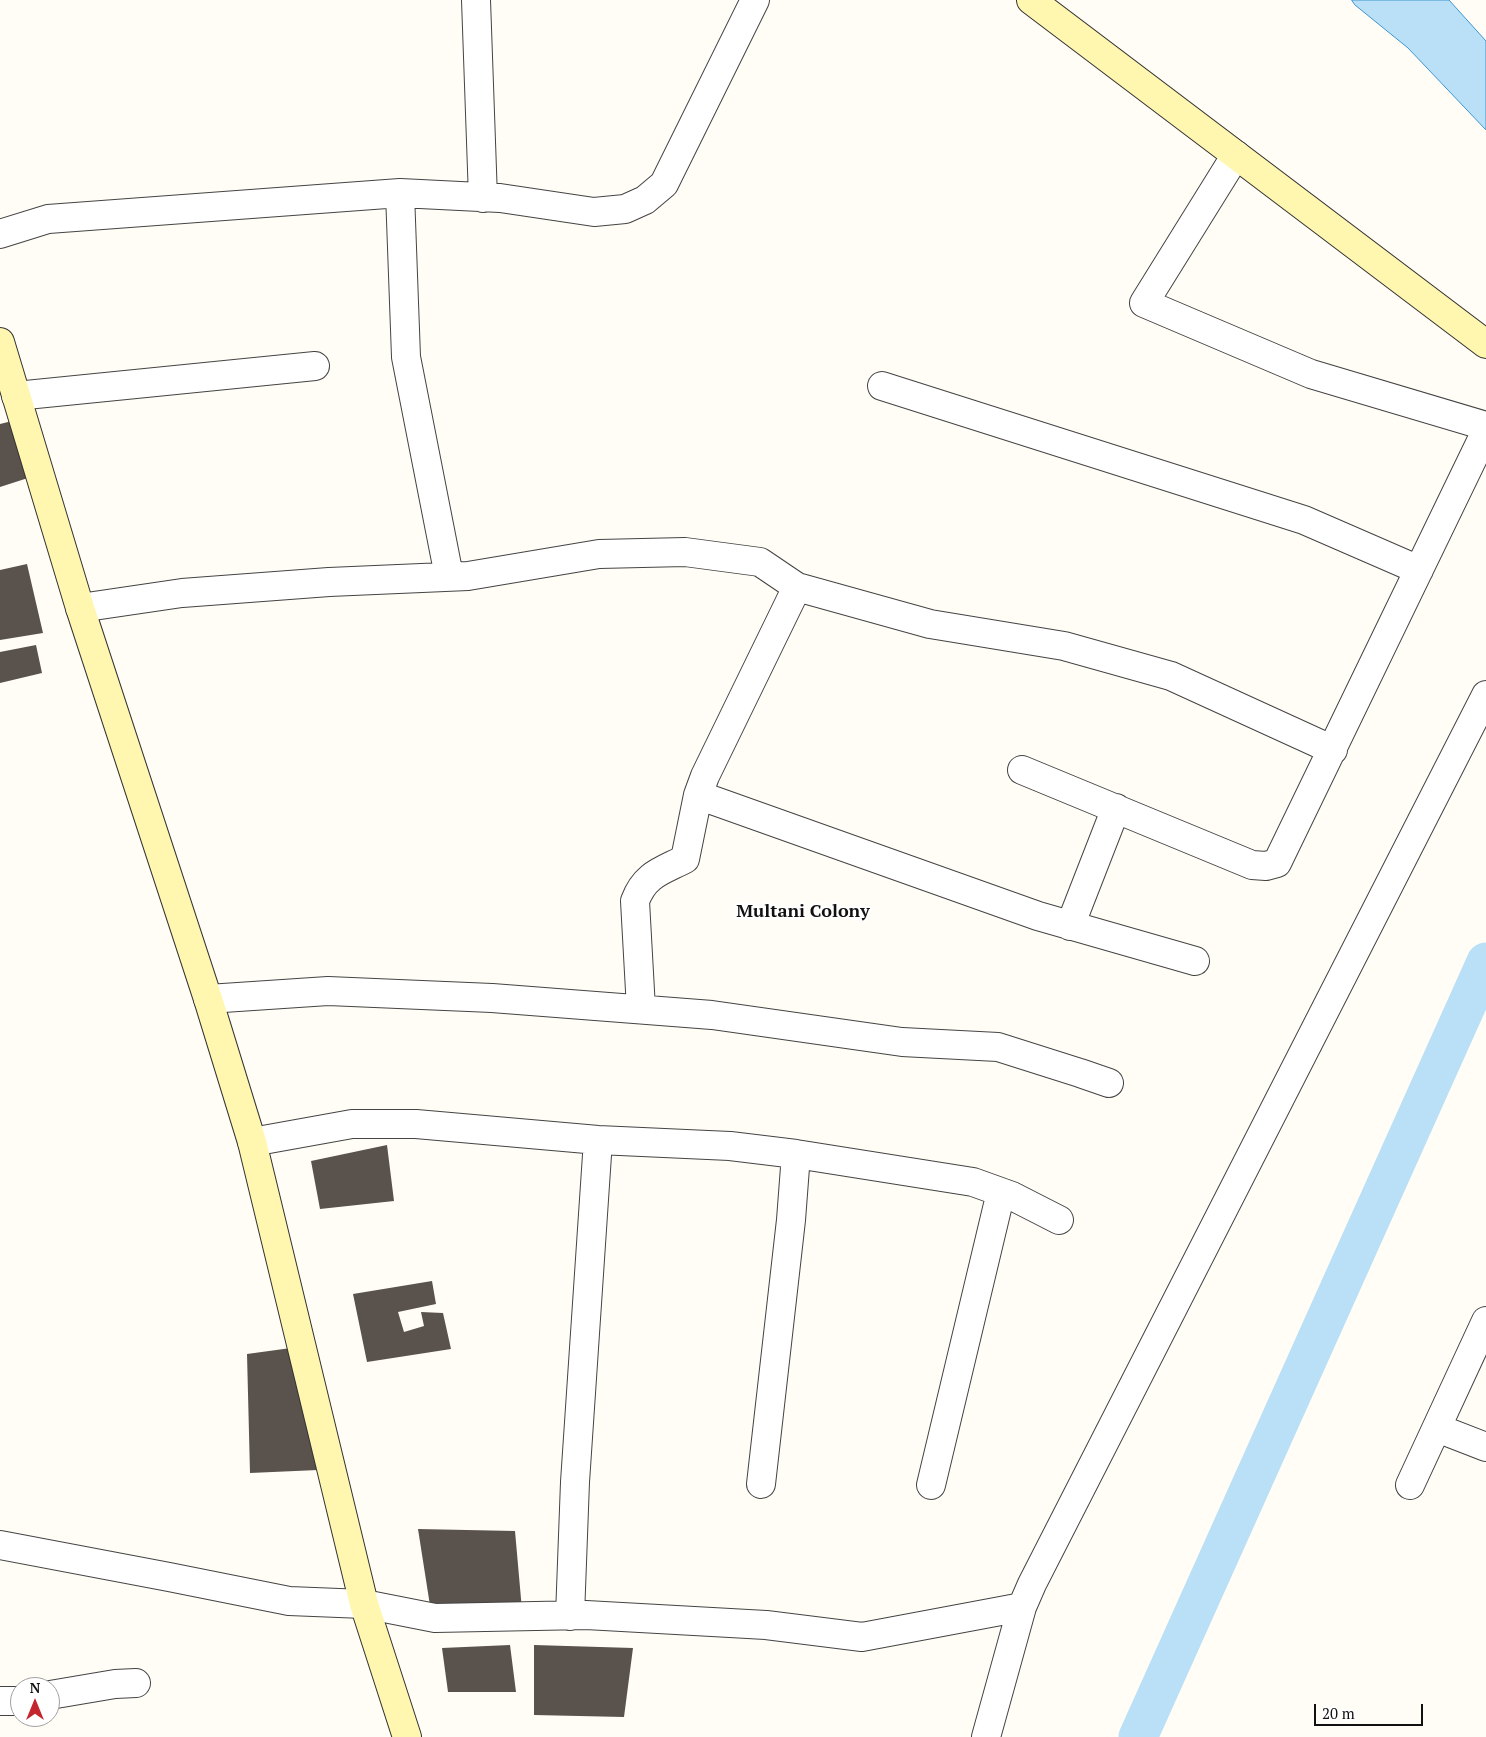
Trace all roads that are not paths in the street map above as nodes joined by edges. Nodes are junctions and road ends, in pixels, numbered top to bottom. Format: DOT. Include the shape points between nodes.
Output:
graph roads {
  1 [pos="476,0"];
  2 [pos="755,0"];
  3 [pos="1031,0"];
  4 [pos="1236,155"];
  5 [pos="400,193"];
  6 [pos="482,198"];
  7 [pos="0,234"];
  8 [pos="0,342"];
  9 [pos="1486,344"];
  10 [pos="315,366"];
  11 [pos="882,386"];
  12 [pos="16,396"];
  13 [pos="1486,426"];
  14 [pos="1486,430"];
  15 [pos="1419,570"];
  16 [pos="449,576"];
  17 [pos="797,587"];
  18 [pos="80,608"];
  19 [pos="1486,695"];
  20 [pos="1333,750"];
  21 [pos="1022,770"];
  22 [pos="698,795"];
  23 [pos="1116,808"];
  24 [pos="1070,926"];
  25 [pos="1195,961"];
  26 [pos="208,999"];
  27 [pos="641,1009"];
  28 [pos="1109,1083"];
  29 [pos="598,1140"];
  30 [pos="252,1142"];
  31 [pos="796,1154"];
  32 [pos="1001,1192"];
  33 [pos="1059,1220"];
  34 [pos="1486,1321"];
  35 [pos="1436,1428"];
  36 [pos="1486,1447"];
  37 [pos="761,1484"];
  38 [pos="1410,1485"];
  39 [pos="931,1486"];
  40 [pos="0,1545"];
  41 [pos="364,1604"];
  42 [pos="1022,1607"];
  43 [pos="570,1616"];
  44 [pos="136,1683"];
  45 [pos="60,1693"];
  46 [pos="407,1737"];
  47 [pos="986,1737"];
  1 -- 6 [label="street"];
  2 -- 6 [label="street" via="664,184 645,200 625,209 594,212"];
  3 -- 4 [label="street"];
  4 -- 9 [label="street"];
  4 -- 13 [label="street" via="1144,303 1311,374"];
  5 -- 6 [label="street"];
  5 -- 7 [label="street" via="48,219"];
  5 -- 16 [label="street" via="406,358"];
  8 -- 12 [label="street"];
  10 -- 12 [label="street"];
  11 -- 15 [label="street" via="1304,520"];
  12 -- 18 [label="street"];
  14 -- 15 [label="street"];
  15 -- 20 [label="street"];
  16 -- 17 [label="street" via="468,576 599,554 685,552 760,562"];
  16 -- 18 [label="street" via="182,593"];
  17 -- 20 [label="street" via="930,624 1064,646 1171,676"];
  17 -- 22 [label="street"];
  18 -- 26 [label="street"];
  19 -- 42 [label="street"];
  20 -- 23 [label="street" via="1277,863 1266,866 1252,864"];
  21 -- 23 [label="street"];
  22 -- 24 [label="street"];
  22 -- 27 [label="street" via="685,859 649,878 635,901"];
  23 -- 24 [label="street"];
  24 -- 25 [label="street"];
  26 -- 27 [label="street" via="328,991"];
  26 -- 30 [label="street"];
  27 -- 28 [label="street" via="712,1015 902,1042 998,1047"];
  29 -- 30 [label="street" via="416,1124 352,1124"];
  29 -- 31 [label="street" via="730,1146"];
  29 -- 43 [label="street" via="575,1482"];
  30 -- 41 [label="street"];
  31 -- 32 [label="street" via="973,1182"];
  31 -- 37 [label="street"];
  32 -- 33 [label="street"];
  32 -- 39 [label="street"];
  34 -- 35 [label="street"];
  35 -- 36 [label="street"];
  35 -- 38 [label="street"];
  40 -- 41 [label="street" via="289,1601"];
  41 -- 43 [label="street" via="435,1618"];
  41 -- 46 [label="street"];
  42 -- 43 [label="street" via="862,1637 766,1625"];
  42 -- 47 [label="street"];
  44 -- 45 [label="street"];
}
